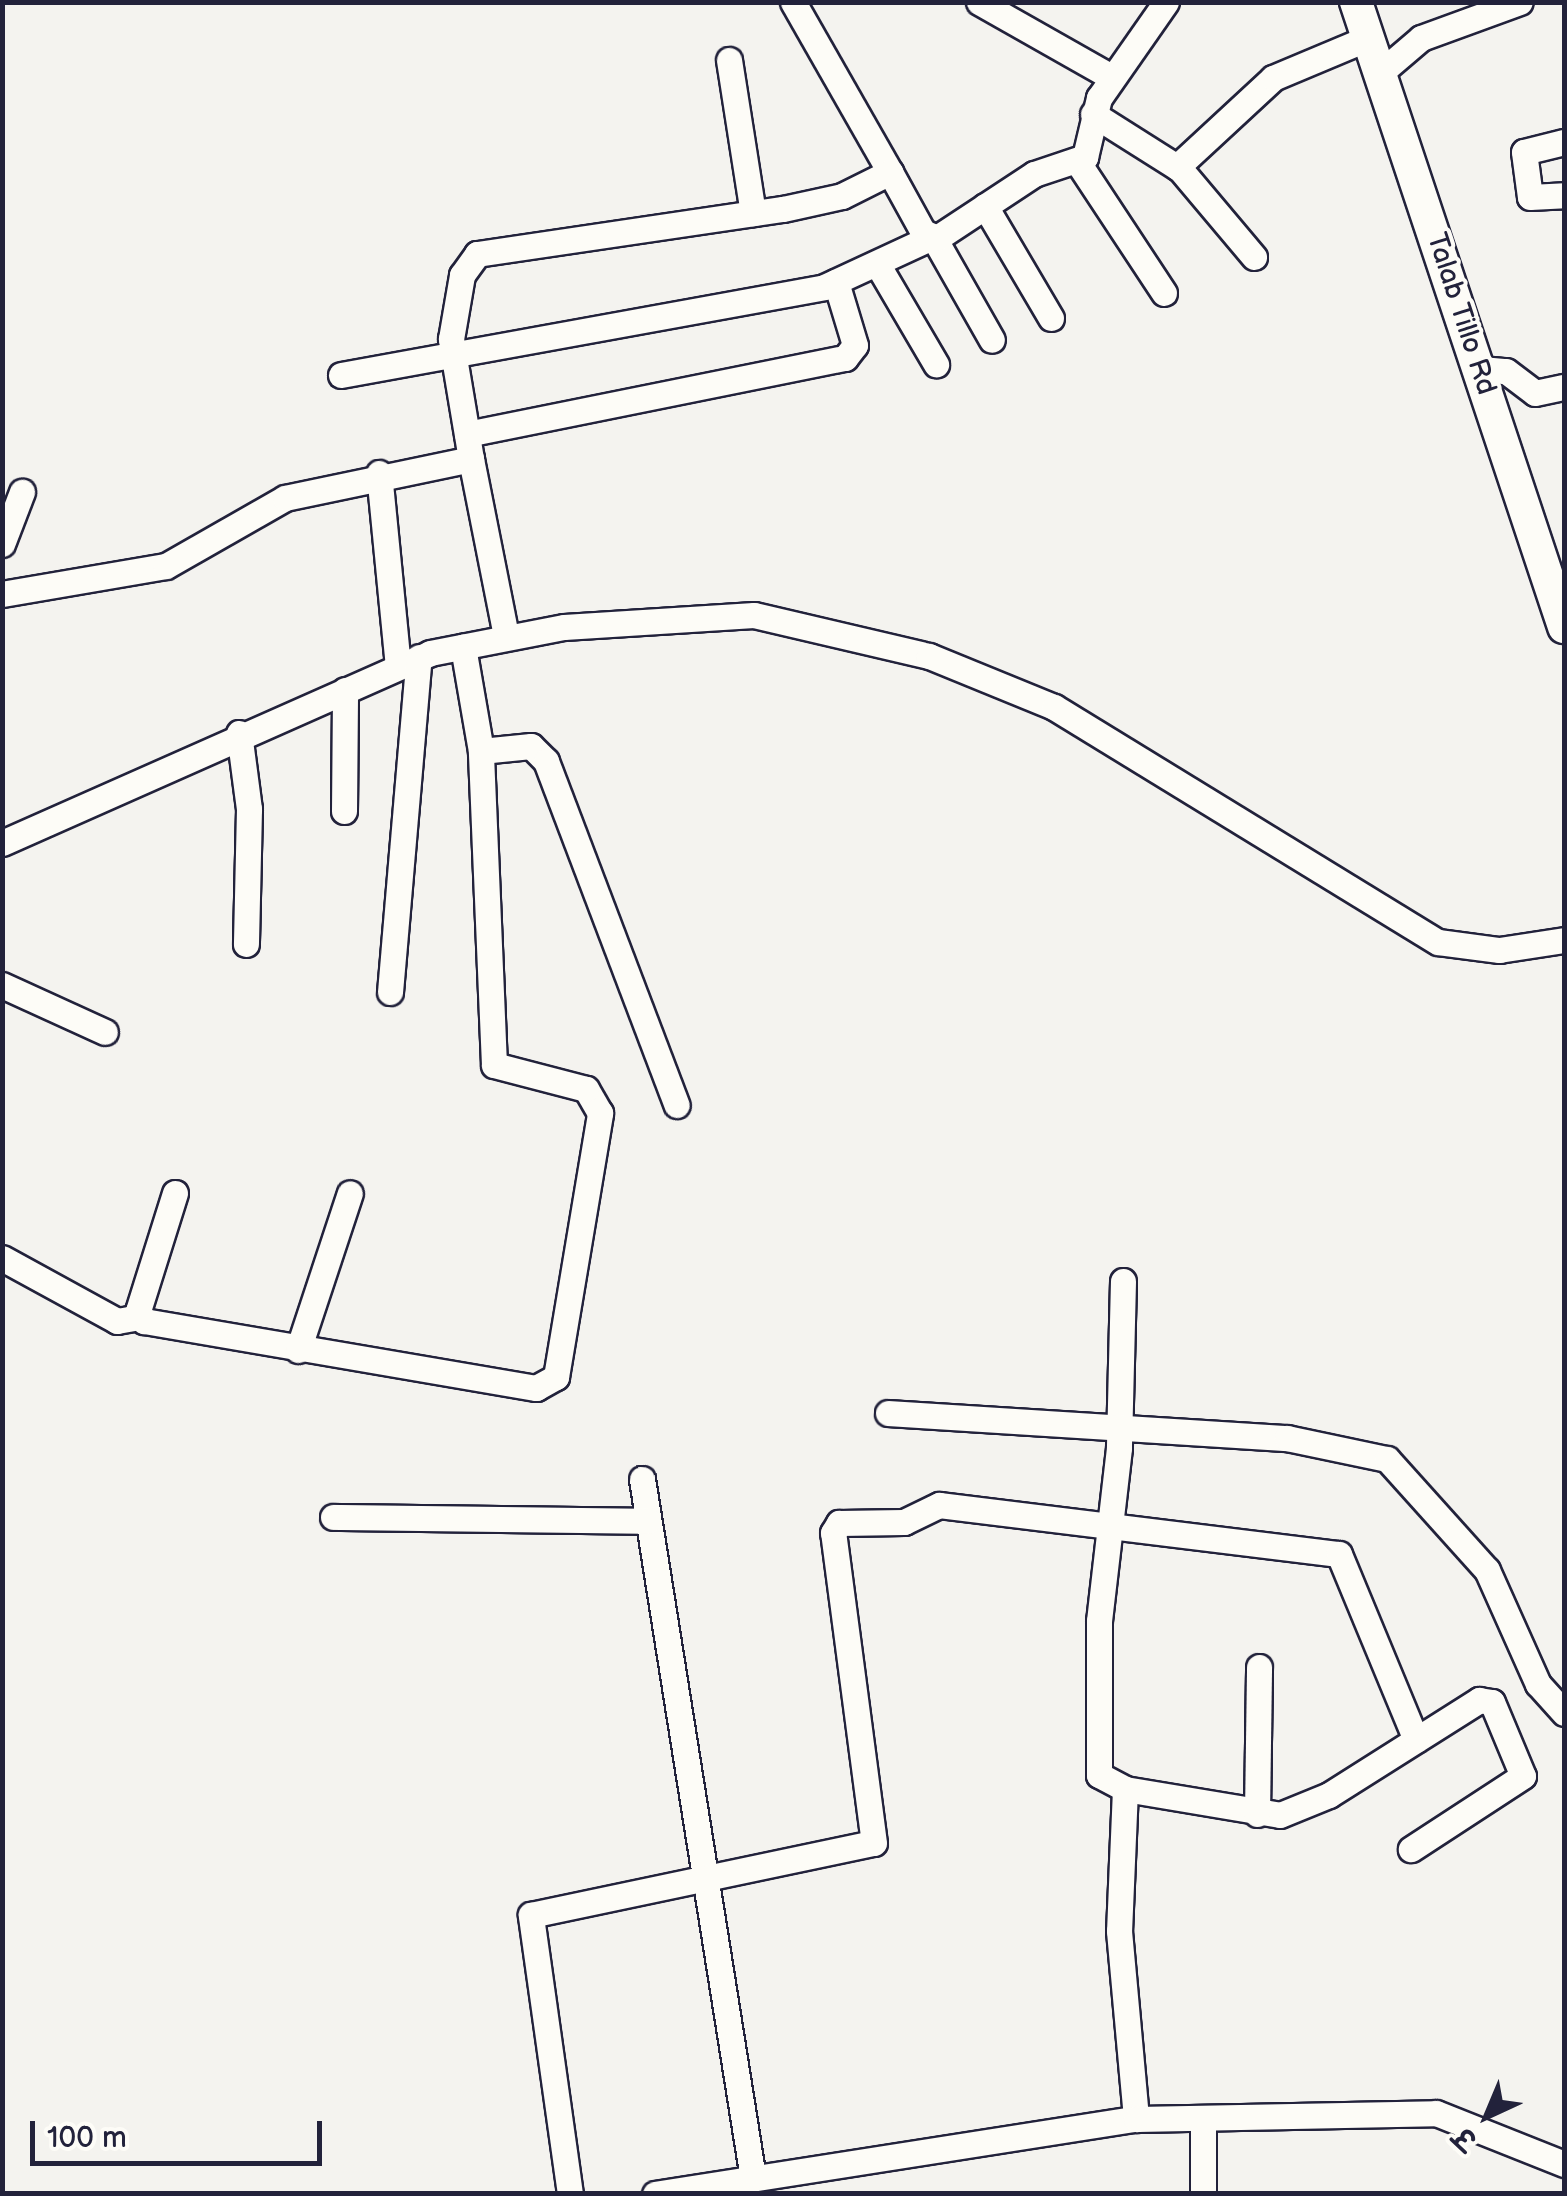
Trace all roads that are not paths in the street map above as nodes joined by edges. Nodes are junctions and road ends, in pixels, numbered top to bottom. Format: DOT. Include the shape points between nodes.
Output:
graph roads {
  1 [pos="793,2"];
  2 [pos="979,2"];
  3 [pos="1166,2"];
  4 [pos="1356,2"];
  5 [pos="1520,2"];
  6 [pos="1368,38"];
  7 [pos="729,60"];
  8 [pos="1380,73"];
  9 [pos="1110,76"];
  10 [pos="1093,114"];
  11 [pos="1564,142"];
  12 [pos="1077,161"];
  13 [pos="1177,167"];
  14 [pos="890,172"];
  15 [pos="1564,195"];
  16 [pos="985,206"];
  17 [pos="753,213"];
  18 [pos="932,238"];
  19 [pos="1254,257"];
  20 [pos="879,268"];
  21 [pos="836,282"];
  22 [pos="1164,293"];
  23 [pos="1051,318"];
  24 [pos="992,340"];
  25 [pos="452,359"];
  26 [pos="936,364"];
  27 [pos="1481,369"];
  28 [pos="340,375"];
  29 [pos="1564,387"];
  30 [pos="469,446"];
  31 [pos="380,472"];
  32 [pos="22,492"];
  33 [pos="2,544"];
  34 [pos="2,594"];
  35 [pos="1564,626"];
  36 [pos="506,636"];
  37 [pos="463,647"];
  38 [pos="408,662"];
  39 [pos="344,690"];
  40 [pos="239,733"];
  41 [pos="480,750"];
  42 [pos="344,810"];
  43 [pos="2,844"];
  44 [pos="1564,940"];
  45 [pos="246,944"];
  46 [pos="2,985"];
  47 [pos="390,992"];
  48 [pos="105,1032"];
  49 [pos="677,1105"];
  50 [pos="350,1193"];
  51 [pos="175,1194"];
  52 [pos="2,1258"];
  53 [pos="1123,1280"];
  54 [pos="140,1317"];
  55 [pos="298,1350"];
  56 [pos="888,1413"];
  57 [pos="1118,1437"];
  58 [pos="642,1480"];
  59 [pos="333,1517"];
  60 [pos="648,1521"];
  61 [pos="1108,1526"];
  62 [pos="1259,1667"];
  63 [pos="1564,1714"];
  64 [pos="1416,1740"];
  65 [pos="1125,1790"];
  66 [pos="1257,1814"];
  67 [pos="1411,1848"];
  68 [pos="703,1880"];
  69 [pos="1204,2118"];
  70 [pos="1136,2119"];
  71 [pos="1564,2164"];
  72 [pos="753,2178"];
  73 [pos="570,2194"];
  74 [pos="655,2194"];
  75 [pos="1202,2194"];
  1 -- 14 [label="street"];
  2 -- 9 [label="street"];
  3 -- 9 [label="street"];
  4 -- 6 [label="main road, Talab Tillo Rd"];
  5 -- 8 [label="street" via="1421,38"];
  6 -- 8 [label="main road, Talab Tillo Rd"];
  6 -- 13 [label="street" via="1273,78"];
  7 -- 17 [label="street"];
  8 -- 27 [label="main road, Talab Tillo Rd"];
  9 -- 10 [label="street"];
  10 -- 12 [label="street" via="1088,152"];
  10 -- 13 [label="street"];
  11 -- 15 [label="street" via="1524,150 1530,197"];
  12 -- 16 [label="street"];
  12 -- 22 [label="street"];
  13 -- 19 [label="street" via="1215,200"];
  14 -- 17 [label="street" via="842,196"];
  14 -- 18 [label="street"];
  16 -- 18 [label="street"];
  16 -- 23 [label="street"];
  17 -- 25 [label="street" via="477,254 457,292"];
  18 -- 20 [label="street"];
  18 -- 24 [label="street"];
  20 -- 21 [label="street"];
  20 -- 26 [label="street"];
  21 -- 25 [label="street"];
  21 -- 30 [label="street" via="855,345 845,358"];
  25 -- 28 [label="street"];
  25 -- 30 [label="street"];
  27 -- 29 [label="street" via="1506,371 1535,393"];
  27 -- 35 [label="main road, Talab Tillo Rd"];
  30 -- 31 [label="street"];
  30 -- 36 [label="street"];
  31 -- 34 [label="street" via="285,498 191,558"];
  31 -- 38 [label="street"];
  32 -- 33 [label="street"];
  36 -- 37 [label="street"];
  36 -- 44 [label="street" via="754,615 856,634 988,679 1112,737 1426,936 1470,950"];
  37 -- 38 [label="street"];
  37 -- 41 [label="street"];
  38 -- 39 [label="street"];
  38 -- 47 [label="street"];
  39 -- 40 [label="street"];
  39 -- 42 [label="street"];
  40 -- 43 [label="street"];
  40 -- 45 [label="street" via="248,808"];
  41 -- 49 [label="street" via="531,746 546,761"];
  41 -- 55 [label="street" via="494,1064 586,1089 600,1112 556,1378 536,1388"];
  46 -- 48 [label="street"];
  50 -- 55 [label="street"];
  51 -- 54 [label="street"];
  52 -- 54 [label="street" via="117,1321"];
  53 -- 57 [label="street"];
  54 -- 55 [label="street" via="275,1337"];
  56 -- 57 [label="street"];
  57 -- 61 [label="street"];
  57 -- 63 [label="street" via="1287,1438 1386,1460 1486,1570 1538,1684"];
  58 -- 60 [label="street"];
  59 -- 60 [label="street"];
  60 -- 68 [label="street"];
  61 -- 64 [label="street" via="1344,1556"];
  61 -- 65 [label="street" via="1094,1764"];
  61 -- 68 [label="street" via="939,1505 904,1522 836,1525 874,1843"];
  62 -- 66 [label="street"];
  64 -- 66 [label="street" via="1307,1807"];
  64 -- 67 [label="street" via="1486,1700 1524,1771"];
  65 -- 66 [label="street"];
  65 -- 70 [label="street" via="1120,1931"];
  68 -- 72 [label="street"];
  68 -- 73 [label="street" via="543,1908 528,1920"];
  69 -- 70 [label="street"];
  69 -- 71 [label="street" via="1436,2113"];
  69 -- 75 [label="street"];
  70 -- 72 [label="street"];
  72 -- 74 [label="street"];
}
